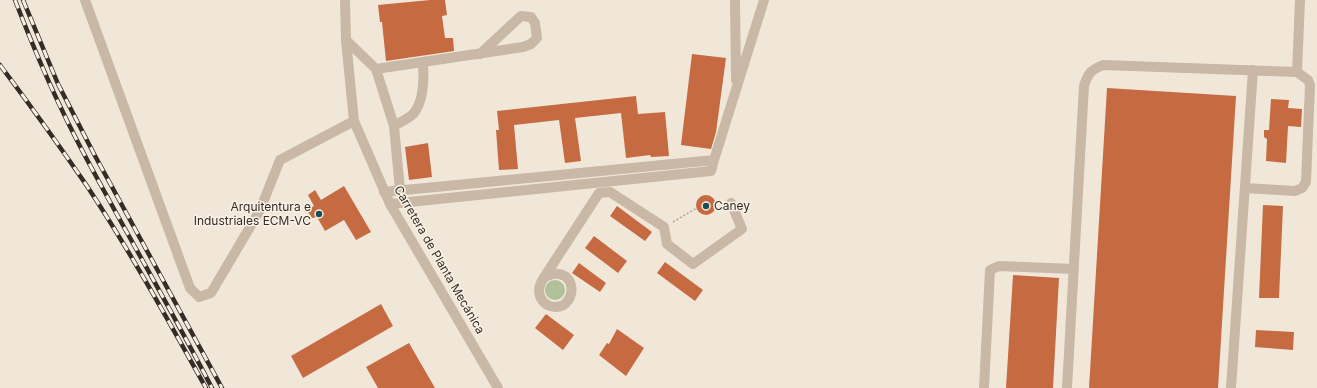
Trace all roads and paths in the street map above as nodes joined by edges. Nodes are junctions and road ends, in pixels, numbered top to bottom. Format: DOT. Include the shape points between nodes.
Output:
graph roads {
  1 [pos="85,0"];
  2 [pos="344,0"];
  3 [pos="734,0"];
  4 [pos="764,0"];
  5 [pos="1300,0"];
  6 [pos="346,40"];
  7 [pos="480,54"];
  8 [pos="423,62"];
  9 [pos="376,69"];
  10 [pos="1253,70"];
  11 [pos="1297,72"];
  12 [pos="736,90"];
  13 [pos="354,121"];
  14 [pos="394,126"];
  15 [pos="714,160"];
  16 [pos="1245,188"];
  17 [pos="400,190"];
  18 [pos="384,192"];
  19 [pos="731,203"];
  20 [pos="390,204"];
  21 [pos="697,208"];
  22 [pos="664,227"];
  23 [pos="1074,269"];
  24 [pos="543,279"];
  25 [pos="498,388"];
  26 [pos="984,388"];
  27 [pos="1067,388"];
  28 [pos="1231,388"];
  1 -- 13 [label="street" via="190,288 199,297 211,293 260,210 280,160"];
  2 -- 6 [label="street, Carretera de Planta Mecánica"];
  3 -- 12 [label="street"];
  4 -- 12 [label="street"];
  5 -- 11 [label="street"];
  6 -- 9 [label="street"];
  6 -- 13 [label="street, Carretera de Planta Mecánica"];
  7 -- 7 [label="street" via="531,44 537,38 535,23 531,17 521,16"];
  7 -- 8 [label="street"];
  8 -- 9 [label="street"];
  8 -- 14 [label="street" via="421,98 413,114"];
  9 -- 14 [label="street"];
  10 -- 11 [label="street"];
  10 -- 16 [label="street"];
  10 -- 23 [label="street" via="1103,65 1093,69 1087,76 1084,86"];
  11 -- 16 [label="street" via="1308,80 1310,85 1306,182 1302,188 1295,191"];
  12 -- 15 [label="street"];
  13 -- 18 [label="street, Carretera de Planta Mecánica"];
  14 -- 17 [label="street"];
  15 -- 17 [label="street"];
  15 -- 20 [label="street" via="711,171"];
  16 -- 28 [label="street"];
  17 -- 18 [label="street"];
  18 -- 20 [label="street, Carretera de Planta Mecánica"];
  19 -- 22 [label="street" via="742,229 693,264 667,244"];
  20 -- 25 [label="street, Carretera de Planta Mecánica"];
  21 -- 22 [label="path"];
  22 -- 24 [label="street" via="610,192 599,193"];
  23 -- 26 [label="street" via="999,266 990,270"];
  23 -- 27 [label="street"];
}
